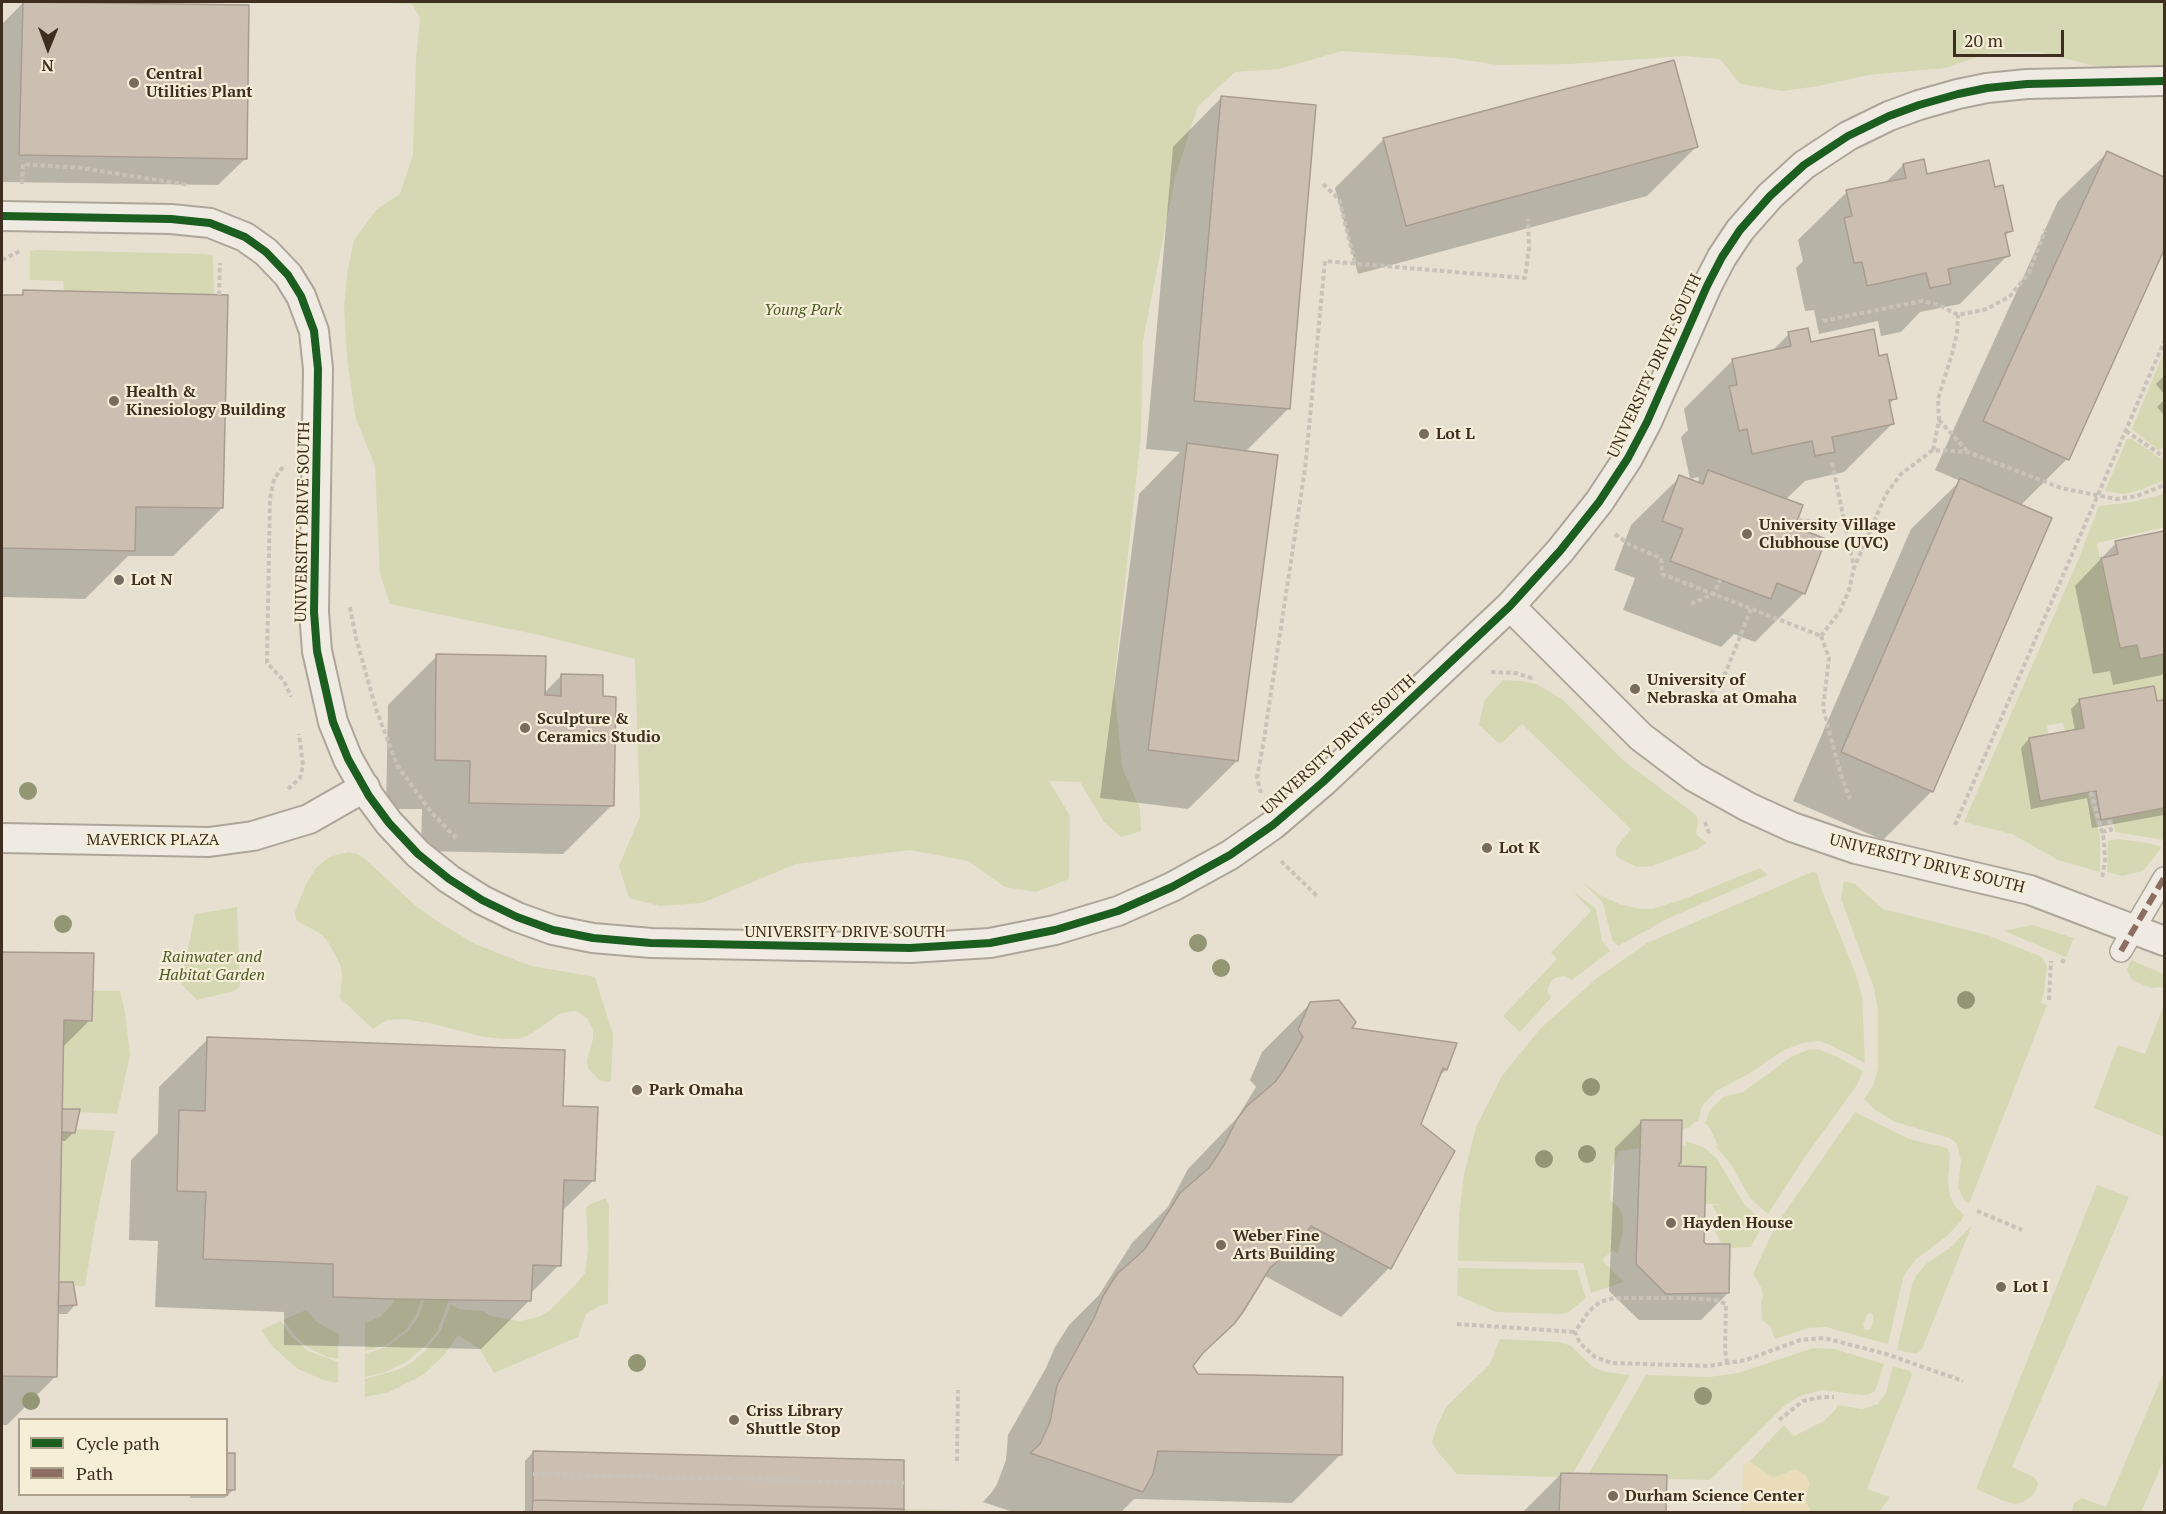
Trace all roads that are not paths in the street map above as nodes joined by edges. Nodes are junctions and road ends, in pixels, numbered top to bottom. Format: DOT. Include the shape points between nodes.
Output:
graph roads {
  1 [pos="2164,81"];
  2 [pos="2,216"];
  3 [pos="1510,606"];
  4 [pos="365,787"];
  5 [pos="2,838"];
  6 [pos="2164,878"];
  7 [pos="2127,939"];
  8 [pos="2164,941"];
  1 -- 3 [label="street, UNIVERSITY DRIVE SOUTH" via="2028,84 1958,94 1888,116 1804,165 1740,230 1707,286 1628,458 1589,515"];
  2 -- 4 [label="street, UNIVERSITY DRIVE SOUTH" via="210,223 245,237 266,252 288,274 302,296 314,331 318,369 314,612 317,651 333,722"];
  3 -- 4 [label="street, UNIVERSITY DRIVE SOUTH" via="1323,782 1230,855 1118,911 1055,930 990,943 910,948 651,943 553,930 499,909 449,879 389,823"];
  3 -- 7 [label="street, UNIVERSITY DRIVE SOUTH" via="1641,737 1694,777 1748,807 1856,849 2030,890"];
  4 -- 5 [label="street, MAVERICK PLAZA" via="309,819 253,836 209,843"];
  6 -- 7 [label="street"];
  7 -- 8 [label="street, UNIVERSITY DRIVE SOUTH"];
}
